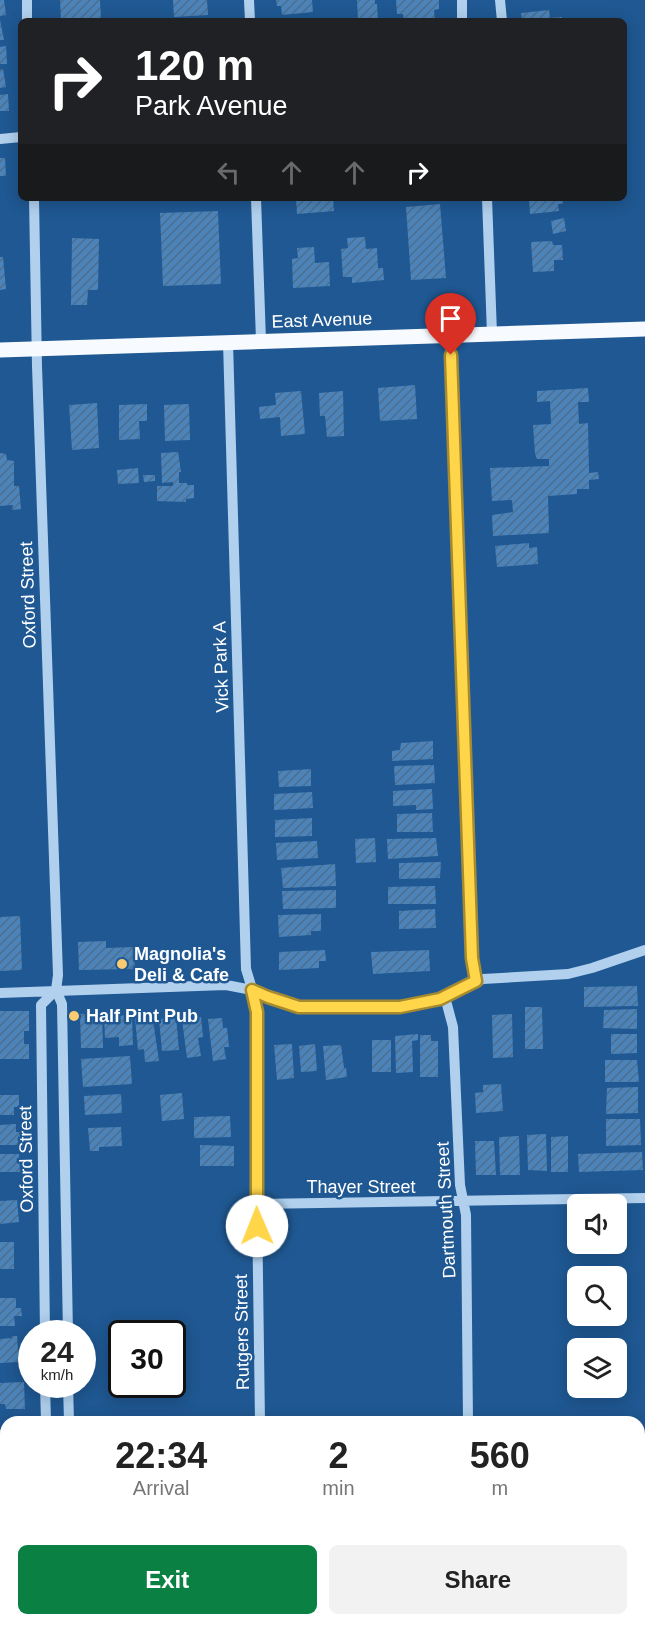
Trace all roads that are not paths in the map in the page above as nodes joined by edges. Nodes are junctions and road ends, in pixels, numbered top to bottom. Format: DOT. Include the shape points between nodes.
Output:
graph roads {
  1 [pos="27,0"];
  2 [pos="249,0"];
  3 [pos="462,0"];
  4 [pos="500,0"];
  5 [pos="27,18"];
  6 [pos="250,18"];
  7 [pos="462,18"];
  8 [pos="502,18"];
  9 [pos="18,137"];
  10 [pos="0,139"];
  11 [pos="34,201"];
  12 [pos="256,201"];
  13 [pos="488,201"];
  14 [pos="645,329"];
  15 [pos="492,334"];
  16 [pos="450,335"];
  17 [pos="261,341"];
  18 [pos="228,342"];
  19 [pos="38,349"];
  20 [pos="0,350"];
  21 [pos="645,950"];
  22 [pos="476,981"];
  23 [pos="56,990"];
  24 [pos="252,990"];
  25 [pos="0,993"];
  26 [pos="445,997"];
  27 [pos="645,1198"];
  28 [pos="464,1202"];
  29 [pos="257,1204"];
  30 [pos="45,1320"];
  31 [pos="68,1320"];
  32 [pos="45,1398"];
  33 [pos="68,1398"];
  34 [pos="45,1416"];
  35 [pos="69,1416"];
  36 [pos="260,1416"];
  37 [pos="468,1416"];
  1 -- 5 [label="street"];
  2 -- 6 [label="street"];
  3 -- 7 [label="street"];
  4 -- 8 [label="street"];
  9 -- 10 [label="street"];
  11 -- 19 [label="street, Oxford Street"];
  12 -- 17 [label="street"];
  13 -- 15 [label="street"];
  14 -- 15 [label="main road, East Avenue"];
  15 -- 16 [label="main road, East Avenue"];
  16 -- 17 [label="main road, East Avenue"];
  16 -- 22 [label="street" via="472,958"];
  17 -- 18 [label="main road, East Avenue"];
  18 -- 19 [label="main road, East Avenue"];
  18 -- 24 [label="street, Vick Park A" via="245,960"];
  19 -- 20 [label="main road, East Avenue"];
  19 -- 23 [label="street, Oxford Street"];
  21 -- 22 [label="street" via="568,974"];
  22 -- 26 [label="street"];
  23 -- 24 [label="street" via="212,985"];
  23 -- 25 [label="street"];
  23 -- 30 [label="street, Oxford Street" via="41,1005"];
  23 -- 31 [label="street, Oxford Street" via="62,1004"];
  24 -- 26 [label="street" via="299,1007 317,1008 400,1007"];
  24 -- 29 [label="street, Rutgers Street" via="257,1012"];
  26 -- 28 [label="street, Dartmouth Street" via="453,1027"];
  27 -- 28 [label="street, Thayer Street"];
  28 -- 29 [label="street, Thayer Street"];
  28 -- 37 [label="street, Dartmouth Street"];
  29 -- 36 [label="street, Rutgers Street"];
  32 -- 34 [label="street"];
  33 -- 35 [label="street"];
}
